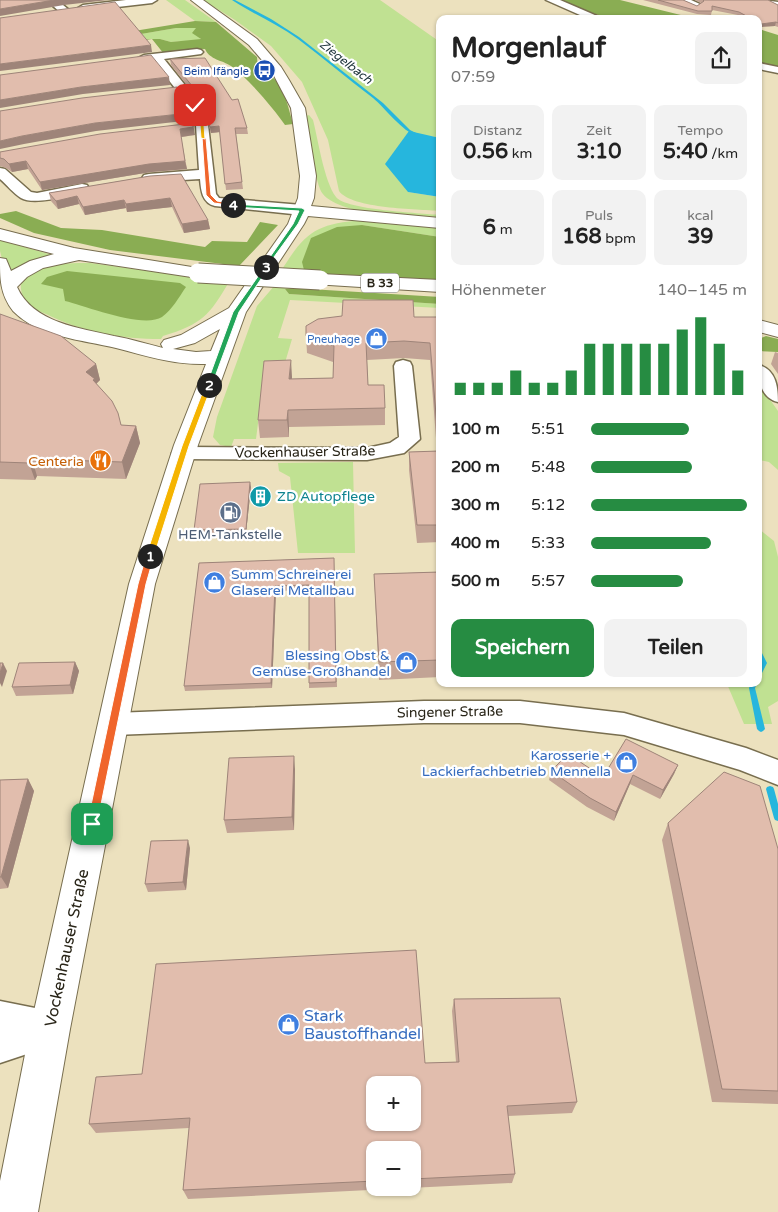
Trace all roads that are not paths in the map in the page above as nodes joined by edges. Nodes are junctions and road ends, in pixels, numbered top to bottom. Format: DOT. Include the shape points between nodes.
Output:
graph roads {
  1 [pos="51,0"];
  2 [pos="152,0"];
  3 [pos="196,0"];
  4 [pos="551,0"];
  5 [pos="680,0"];
  6 [pos="697,4"];
  7 [pos="64,10"];
  8 [pos="46,13"];
  9 [pos="589,15"];
  10 [pos="197,52"];
  11 [pos="156,57"];
  12 [pos="137,59"];
  13 [pos="762,67"];
  14 [pos="778,70"];
  15 [pos="182,89"];
  16 [pos="164,91"];
  17 [pos="0,172"];
  18 [pos="207,174"];
  19 [pos="133,181"];
  20 [pos="97,186"];
  21 [pos="302,210"];
  22 [pos="436,223"];
  23 [pos="0,234"];
  24 [pos="91,257"];
  25 [pos="0,263"];
  26 [pos="8,286"];
  27 [pos="436,286"];
  28 [pos="236,312"];
  29 [pos="762,327"];
  30 [pos="778,331"];
  31 [pos="117,342"];
  32 [pos="170,344"];
  33 [pos="141,350"];
  34 [pos="221,355"];
  35 [pos="403,366"];
  36 [pos="762,375"];
  37 [pos="778,396"];
  38 [pos="201,404"];
  39 [pos="183,453"];
  40 [pos="114,724"];
  41 [pos="778,773"];
  42 [pos="0,1019"];
  43 [pos="50,1029"];
  44 [pos="0,1045"];
  45 [pos="16,1212"];
  1 -- 7 [label="street"];
  2 -- 7 [label="street"];
  3 -- 21 [label="main road, Vockenhauser Straße" via="253,42 277,70 298,108 308,176"];
  4 -- 9 [label="street"];
  5 -- 6 [label="street"];
  7 -- 8 [label="street"];
  10 -- 11 [label="street"];
  11 -- 12 [label="street"];
  11 -- 15 [label="street"];
  13 -- 14 [label="street"];
  15 -- 16 [label="street"];
  15 -- 18 [label="street" via="195,105"];
  17 -- 20 [label="street" via="27,196"];
  18 -- 19 [label="street"];
  18 -- 21 [label="street" via="209,195 215,202"];
  21 -- 22 [label="main road"];
  21 -- 28 [label="main road, Vockenhauser Straße" via="296,224"];
  23 -- 24 [label="main road, B 33"];
  24 -- 26 [label="main road" via="40,263 16,276"];
  24 -- 27 [label="main road, B 33, bridge" via="198,273"];
  25 -- 26 [label="main road"];
  26 -- 31 [label="main road" via="19,306 35,317 63,329"];
  28 -- 32 [label="main road" via="188,339"];
  28 -- 34 [label="main road, Vockenhauser Straße"];
  29 -- 30 [label="main road"];
  31 -- 32 [label="main road"];
  31 -- 33 [label="main road"];
  32 -- 34 [label="main road" via="208,348"];
  33 -- 34 [label="main road" via="203,358"];
  33 -- 38 [label="main road" via="178,366 189,376"];
  34 -- 38 [label="main road, Vockenhauser Straße"];
  35 -- 39 [label="street, Vockenhauser Straße" via="410,439 397,448 367,454"];
  36 -- 37 [label="street"];
  38 -- 39 [label="main road, Vockenhauser Straße"];
  39 -- 40 [label="main road, Vockenhauser Straße" via="142,584"];
  40 -- 41 [label="street, Singener Straße" via="414,712 520,712 624,724 746,760"];
  40 -- 43 [label="main road, Vockenhauser Straße"];
  42 -- 43 [label="street"];
  43 -- 44 [label="street"];
  43 -- 45 [label="main road, Vockenhauser Straße"];
}
